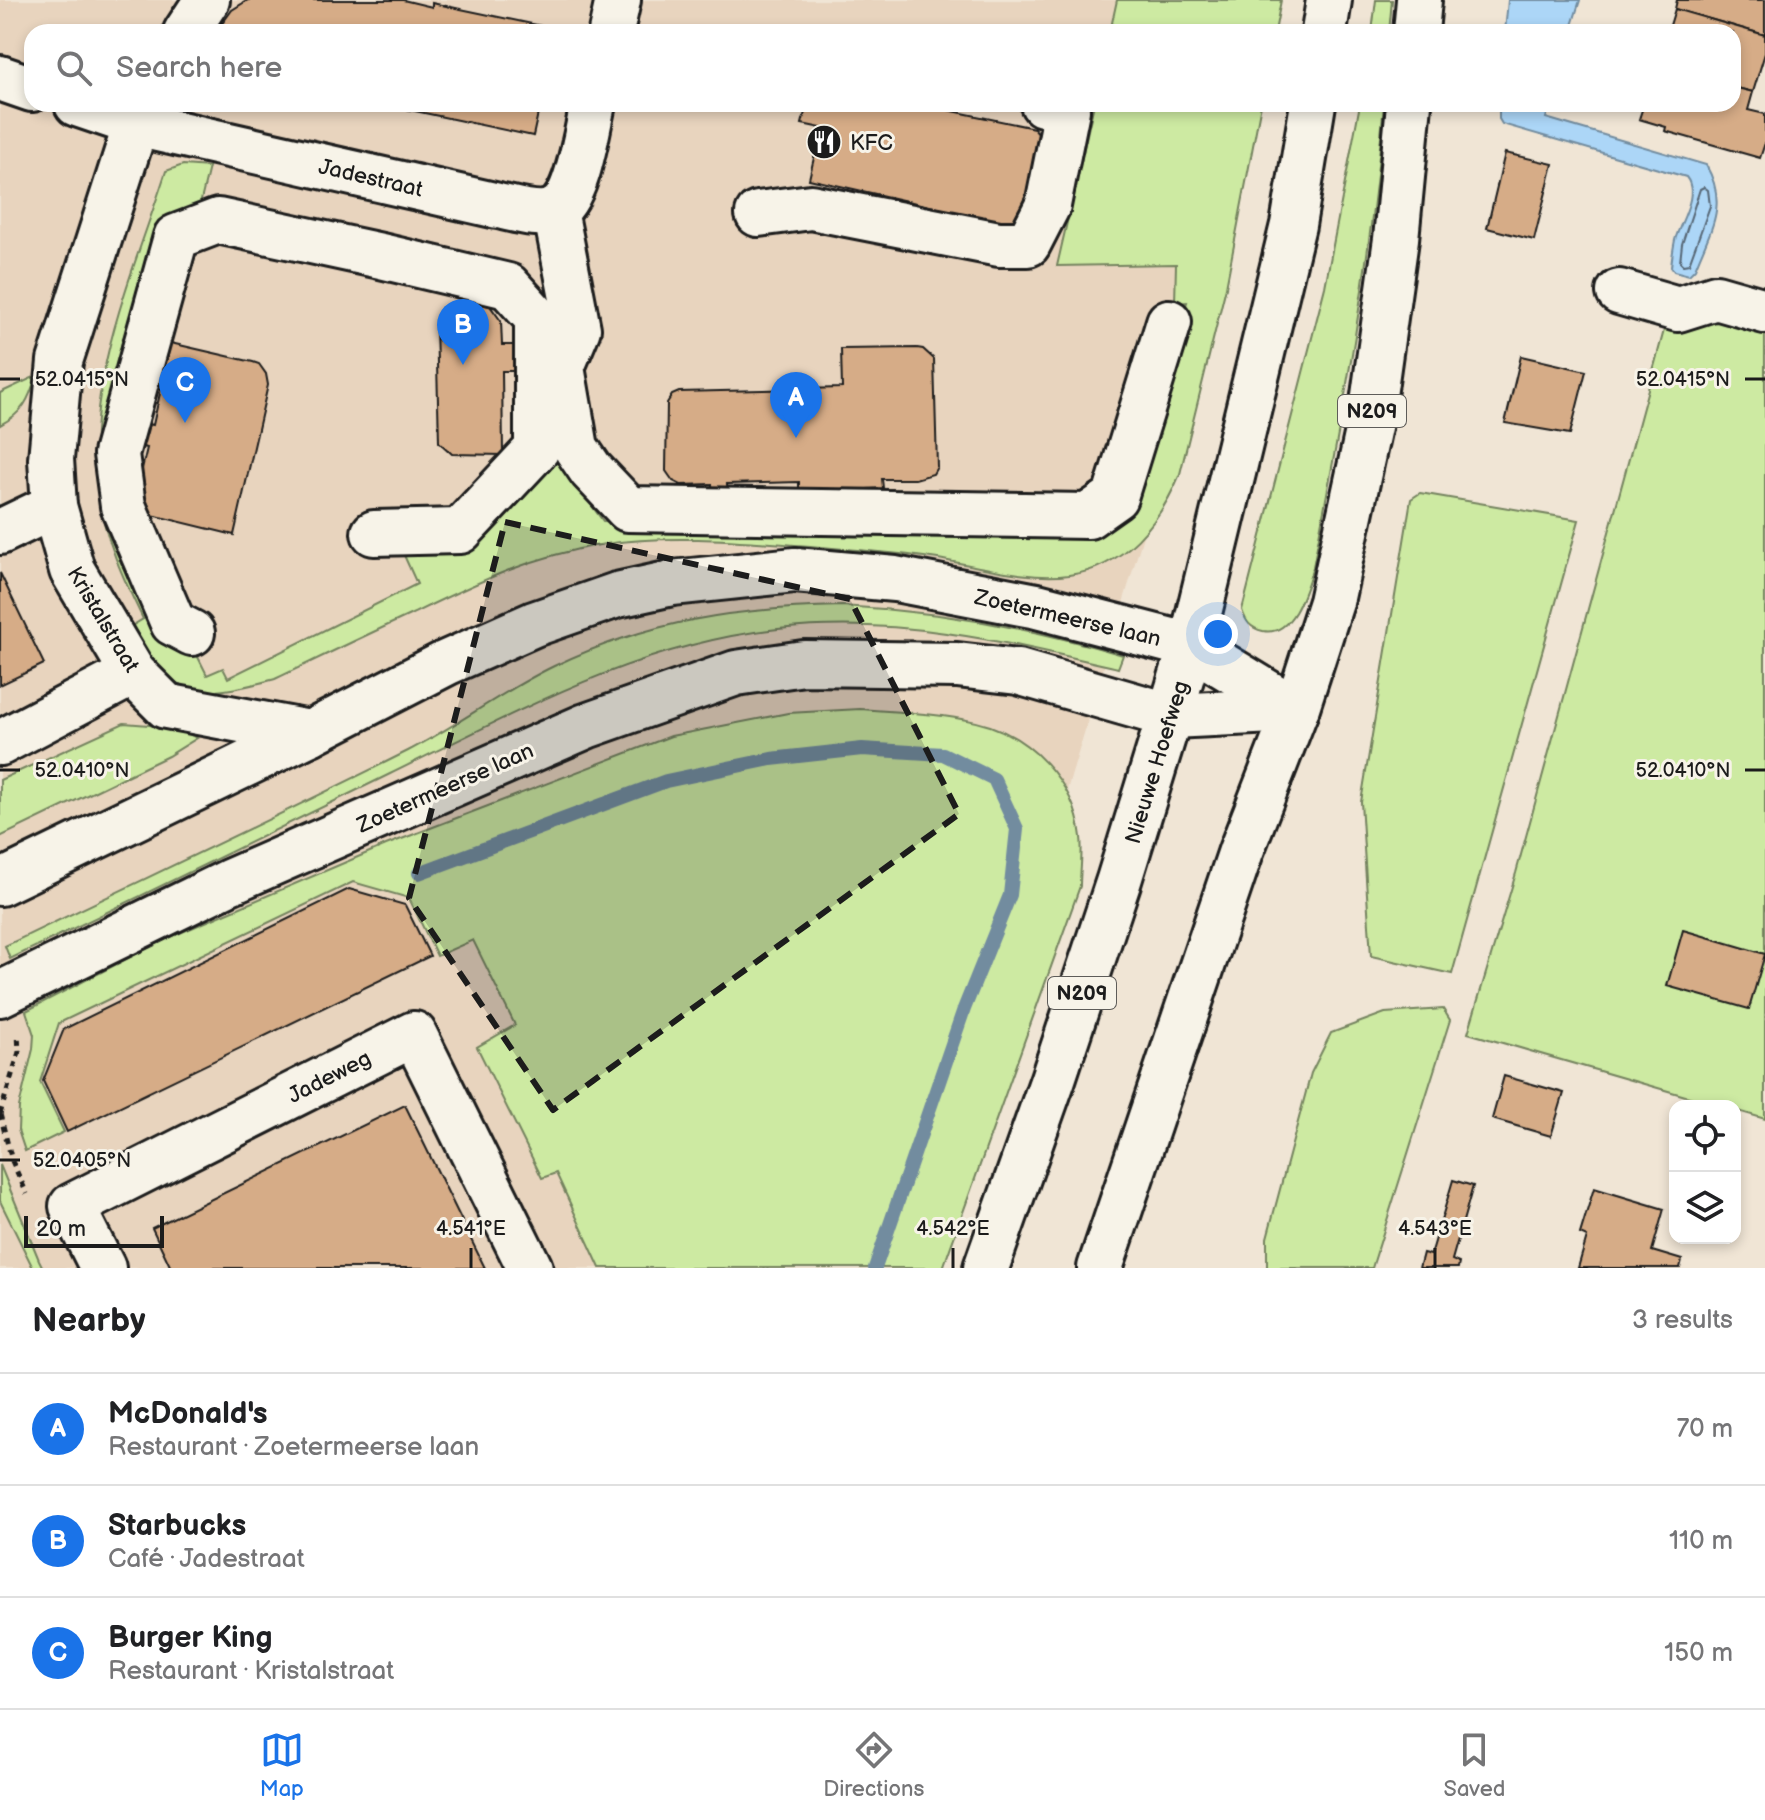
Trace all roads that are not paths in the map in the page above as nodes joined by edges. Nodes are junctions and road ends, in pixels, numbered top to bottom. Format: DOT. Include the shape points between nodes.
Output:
graph roads {
  1 [pos="207,0"];
  2 [pos="618,0"];
  3 [pos="1329,0"];
  4 [pos="1419,0"];
  5 [pos="191,24"];
  6 [pos="613,24"];
  7 [pos="1325,24"];
  8 [pos="1417,24"];
  9 [pos="0,78"];
  10 [pos="24,86"];
  11 [pos="591,112"];
  12 [pos="1067,112"];
  13 [pos="1312,112"];
  14 [pos="1408,112"];
  15 [pos="141,114"];
  16 [pos="555,210"];
  17 [pos="758,214"];
  18 [pos="1619,292"];
  19 [pos="1765,311"];
  20 [pos="1169,322"];
  21 [pos="54,506"];
  22 [pos="0,532"];
  23 [pos="374,533"];
  24 [pos="192,633"];
  25 [pos="1191,646"];
  26 [pos="133,673"];
  27 [pos="1296,710"];
  28 [pos="1171,716"];
  29 [pos="310,733"];
  30 [pos="0,743"];
  31 [pos="0,883"];
  32 [pos="1,994"];
  33 [pos="103,1268"];
  34 [pos="530,1268"];
  35 [pos="986,1268"];
  36 [pos="1100,1268"];
  1 -- 5 [label="street"];
  2 -- 6 [label="street"];
  3 -- 7 [label="street"];
  4 -- 8 [label="street"];
  9 -- 10 [label="street"];
  11 -- 16 [label="street" via="571,194"];
  12 -- 17 [label="street" via="1048,205 1028,244 999,244 811,207"];
  13 -- 25 [label="street, Nieuwe Hoefweg / N209" via="1293,225"];
  14 -- 27 [label="street, N209" via="1371,417 1331,602"];
  15 -- 16 [label="street, Jadestraat" via="498,206 538,213"];
  15 -- 21 [label="street, Kristalstraat" via="60,361 51,459"];
  16 -- 20 [label="street" via="578,329 562,367 576,448 628,509 1088,516 1115,497"];
  18 -- 19 [label="street" via="1678,309 1716,297"];
  21 -- 22 [label="street"];
  21 -- 26 [label="street, Kristalstraat" via="72,570"];
  23 -- 24 [label="street" via="460,531 537,449 537,318 508,286 381,256 218,221 176,237 116,454 123,506 173,623"];
  25 -- 27 [label="street, Zoetermeerse laan"];
  25 -- 28 [label="street, Nieuwe Hoefweg / N209"];
  25 -- 29 [label="street, Zoetermeerse laan" via="1037,606 923,584 795,570 672,583 617,595 534,624"];
  26 -- 29 [label="street, Kristalstraat" via="166,706"];
  26 -- 30 [label="street"];
  27 -- 28 [label="street, Zoetermeerse laan"];
  27 -- 36 [label="street, N209" via="1241,851"];
  28 -- 32 [label="street, Zoetermeerse laan" via="1018,672 957,665 804,663 736,673 586,726 229,882"];
  28 -- 35 [label="street, Nieuwe Hoefweg / N209"];
  29 -- 31 [label="street, Zoetermeerse laan"];
  33 -- 34 [label="street, Jadeweg" via="72,1206 414,1034"];
}
